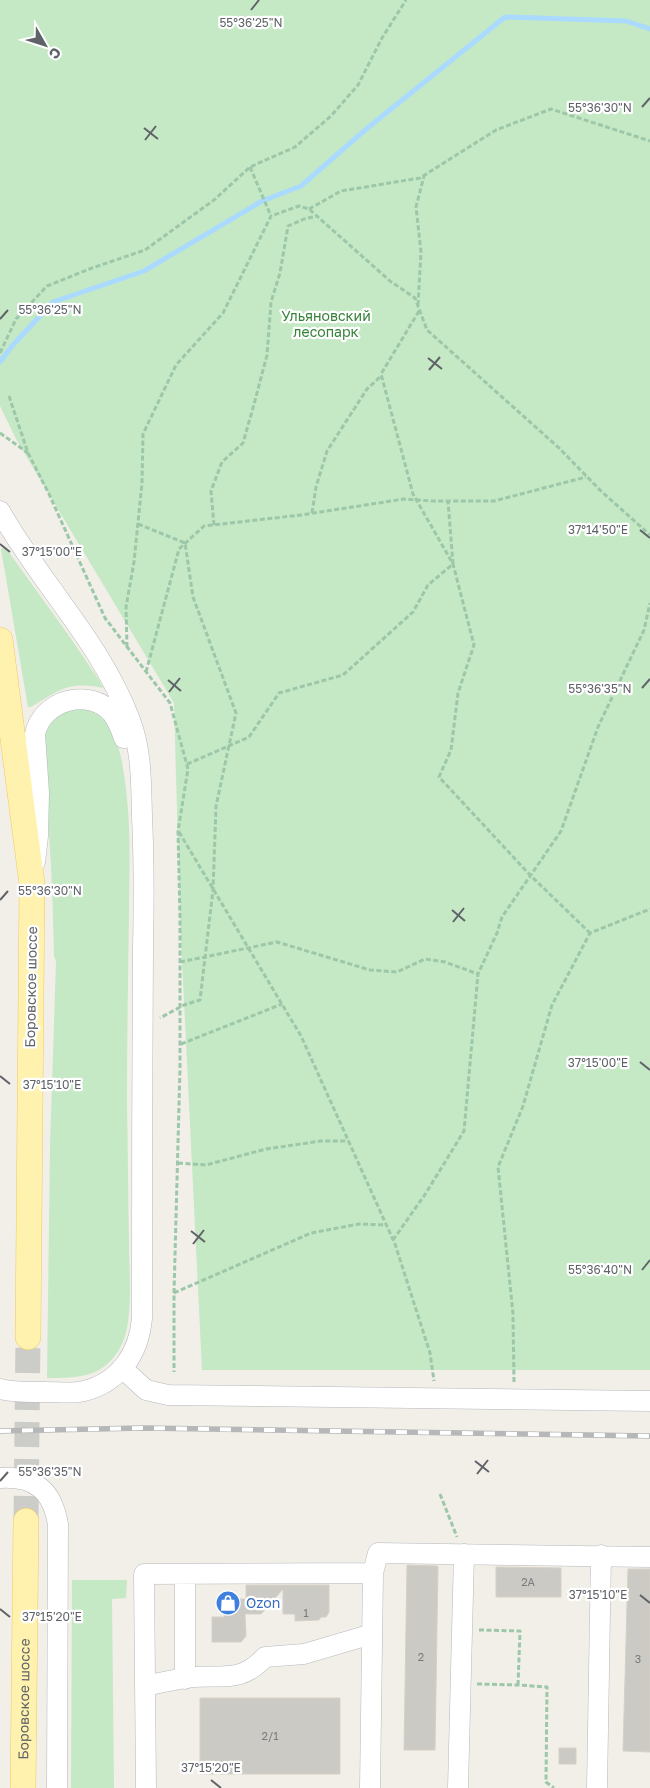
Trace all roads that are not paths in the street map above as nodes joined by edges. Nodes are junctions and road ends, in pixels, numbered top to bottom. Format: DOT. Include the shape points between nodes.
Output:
graph roads {
  1 [pos="0,511"];
  2 [pos="0,640"];
  3 [pos="142,793"];
  4 [pos="32,884"];
  5 [pos="28,1337"];
  6 [pos="122,1368"];
  7 [pos="0,1389"];
  8 [pos="650,1401"];
  9 [pos="0,1478"];
  10 [pos="26,1521"];
  11 [pos="464,1554"];
  12 [pos="601,1555"];
  13 [pos="650,1557"];
  14 [pos="373,1573"];
  15 [pos="186,1574"];
  16 [pos="372,1634"];
  17 [pos="185,1679"];
  18 [pos="145,1686"];
  19 [pos="23,1788"];
  20 [pos="57,1788"];
  21 [pos="146,1788"];
  22 [pos="370,1788"];
  23 [pos="458,1788"];
  24 [pos="597,1788"];
  1 -- 3 [label="street" via="95,651 117,690 138,747"];
  2 -- 4 [label="main road, Боровское шоссе"];
  3 -- 4 [label="street" via="119,724 108,710 94,701 74,699 49,711 35,734 39,793"];
  3 -- 6 [label="street" via="142,1318 139,1340"];
  4 -- 5 [label="main road, Боровское шоссе"];
  6 -- 7 [label="street" via="104,1384 83,1391 12,1392"];
  6 -- 8 [label="street" via="146,1390 158,1394"];
  9 -- 20 [label="street" via="23,1479 36,1485 49,1497 56,1510"];
  10 -- 19 [label="main road, Боровское шоссе"];
  11 -- 12 [label="street"];
  11 -- 14 [label="street" via="378,1553"];
  11 -- 23 [label="street"];
  12 -- 13 [label="street"];
  12 -- 24 [label="street"];
  14 -- 15 [label="street"];
  14 -- 16 [label="street"];
  15 -- 17 [label="street"];
  15 -- 18 [label="street" via="144,1574"];
  16 -- 17 [label="street" via="304,1654 265,1656 256,1666 234,1677"];
  16 -- 22 [label="street"];
  17 -- 18 [label="street"];
  18 -- 21 [label="street"];
}
